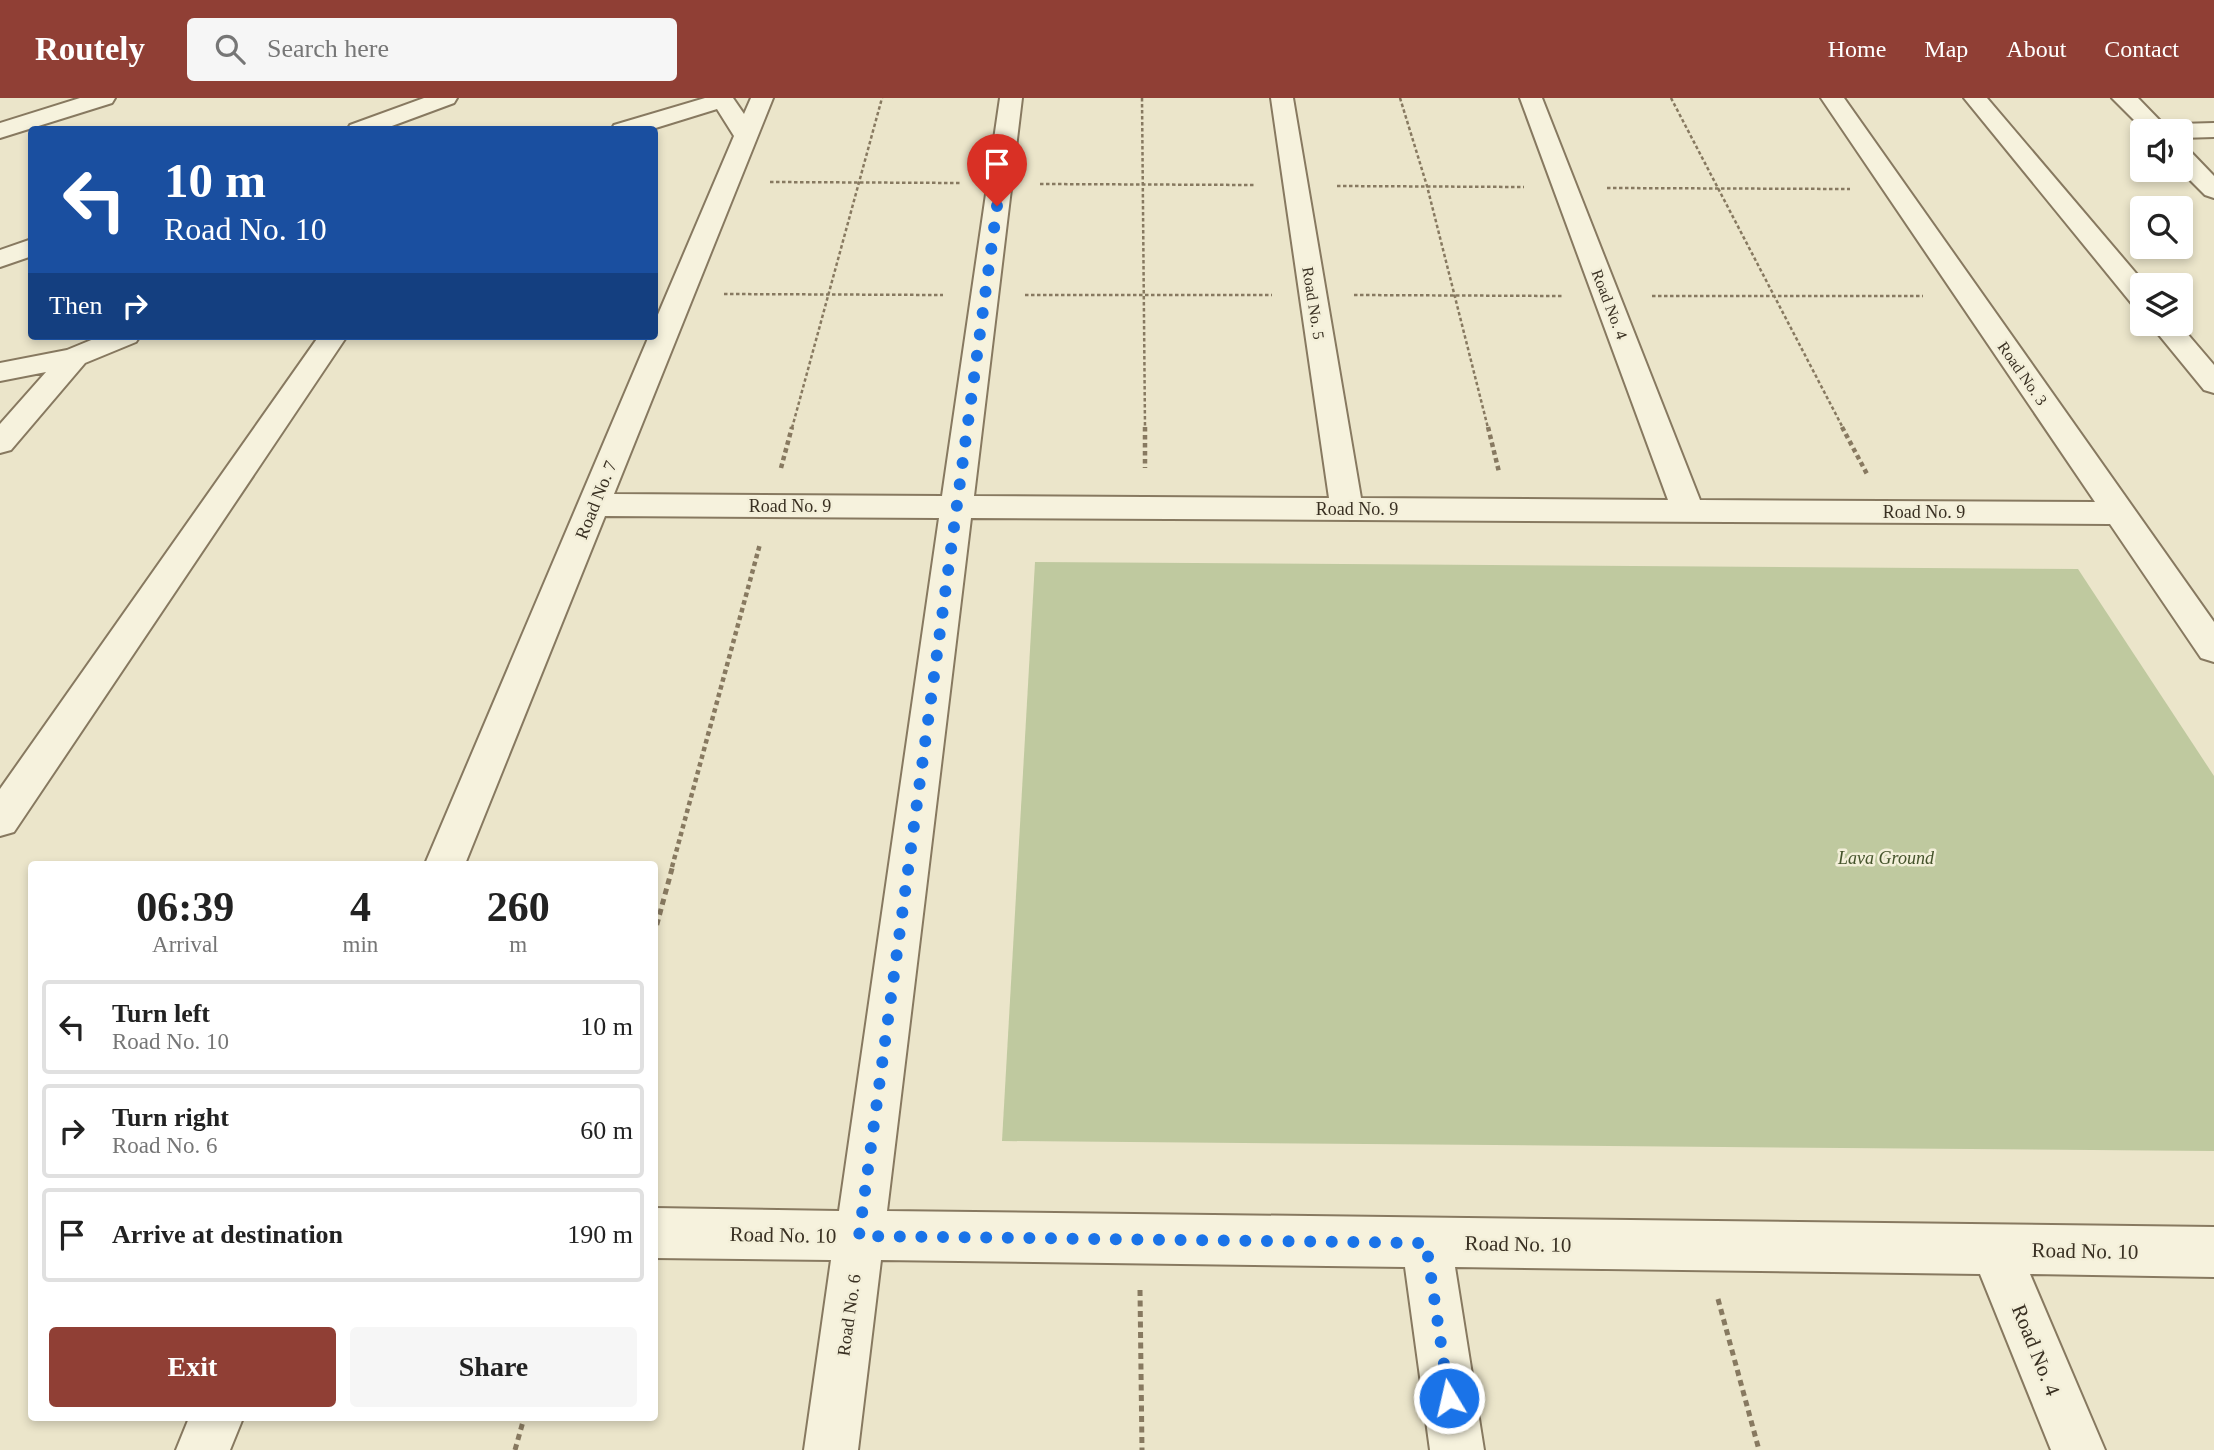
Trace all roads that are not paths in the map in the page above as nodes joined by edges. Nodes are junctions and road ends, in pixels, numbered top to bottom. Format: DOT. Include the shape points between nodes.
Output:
graph roads {
  1 [pos="104,98"];
  2 [pos="446,98"];
  3 [pos="658,98"];
  4 [pos="713,98"];
  5 [pos="743,98"];
  6 [pos="762,98"];
  7 [pos="1011,98"];
  8 [pos="1282,98"];
  9 [pos="1531,98"];
  10 [pos="1832,98"];
  11 [pos="1975,98"];
  12 [pos="2123,98"];
  13 [pos="2146,119"];
  14 [pos="370,126"];
  15 [pos="620,126"];
  16 [pos="635,126"];
  17 [pos="2214,130"];
  18 [pos="0,131"];
  19 [pos="2193,131"];
  20 [pos="746,136"];
  21 [pos="2193,168"];
  22 [pos="2214,190"];
  23 [pos="28,248"];
  24 [pos="0,258"];
  25 [pos="2130,284"];
  26 [pos="2174,336"];
  27 [pos="116,340"];
  28 [pos="330,340"];
  29 [pos="75,357"];
  30 [pos="0,372"];
  31 [pos="2214,384"];
  32 [pos="0,443"];
  33 [pos="594,505"];
  34 [pos="957,507"];
  35 [pos="1347,509"];
  36 [pos="1688,511"];
  37 [pos="2120,513"];
  38 [pos="2214,649"];
  39 [pos="0,821"];
  40 [pos="446,861"];
  41 [pos="658,1233"];
  42 [pos="859,1236"];
  43 [pos="1426,1243"];
  44 [pos="1995,1250"];
  45 [pos="2214,1252"];
  46 [pos="215,1421"];
  47 [pos="203,1450"];
  48 [pos="831,1450"];
  49 [pos="1457,1450"];
  50 [pos="2078,1450"];
  1 -- 18 [label="street"];
  2 -- 14 [label="street"];
  3 -- 15 [label="street"];
  4 -- 5 [label="street"];
  6 -- 20 [label="street, Road No. 7"];
  7 -- 34 [label="street, Road No. 6"];
  8 -- 35 [label="street, Road No. 5"];
  9 -- 36 [label="street, Road No. 4"];
  10 -- 37 [label="street, Road No. 3"];
  11 -- 25 [label="street"];
  12 -- 13 [label="street"];
  16 -- 20 [label="street" via="723,100"];
  17 -- 19 [label="street"];
  20 -- 33 [label="street, Road No. 7"];
  21 -- 22 [label="street"];
  23 -- 24 [label="street"];
  26 -- 31 [label="street"];
  27 -- 29 [label="street"];
  28 -- 39 [label="street"];
  29 -- 30 [label="street"];
  29 -- 32 [label="street"];
  33 -- 34 [label="street, Road No. 9"];
  33 -- 40 [label="street, Road No. 7"];
  34 -- 35 [label="street, Road No. 9"];
  34 -- 42 [label="street, Road No. 6"];
  35 -- 36 [label="street, Road No. 9"];
  36 -- 37 [label="street, Road No. 9"];
  37 -- 38 [label="street, Road No. 3"];
  41 -- 42 [label="street, Road No. 10"];
  42 -- 43 [label="street, Road No. 10"];
  42 -- 48 [label="street, Road No. 6"];
  43 -- 44 [label="street, Road No. 10"];
  43 -- 49 [label="street"];
  44 -- 45 [label="street, Road No. 10"];
  44 -- 50 [label="street, Road No. 4"];
  46 -- 47 [label="street"];
}
